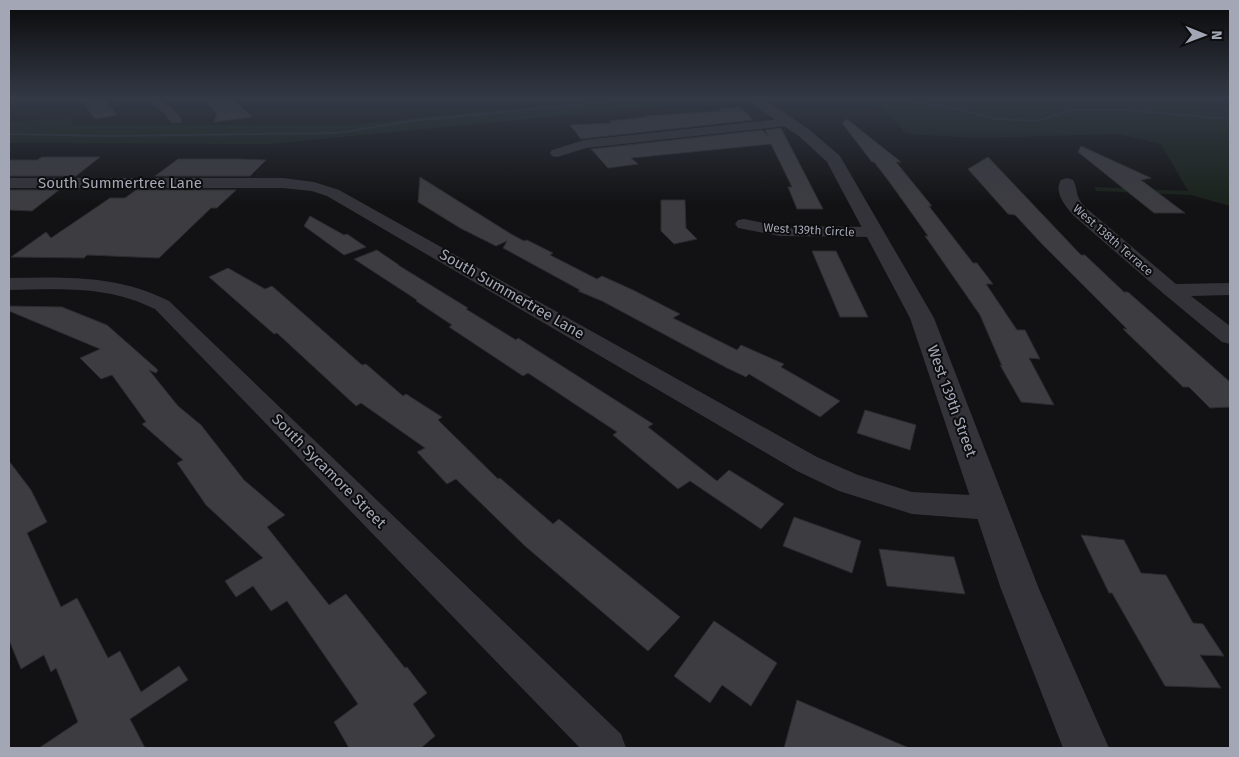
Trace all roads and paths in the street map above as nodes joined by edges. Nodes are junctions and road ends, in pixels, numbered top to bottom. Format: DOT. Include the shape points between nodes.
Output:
graph roads {
  1 [pos="675,134"];
  2 [pos="808,134"];
  3 [pos="557,152"];
  4 [pos="9,183"];
  5 [pos="1067,184"];
  6 [pos="744,224"];
  7 [pos="875,232"];
  8 [pos="9,284"];
  9 [pos="1230,289"];
  10 [pos="1171,290"];
  11 [pos="1230,337"];
  12 [pos="990,508"];
  13 [pos="607,748"];
  14 [pos="1086,748"];
  1 -- 3 [label="street" via="584,144"];
  2 -- 7 [label="street, West 139th Street" via="834,160"];
  4 -- 12 [label="street, South Summertree Lane" via="283,182 333,193 807,464 849,483 912,503"];
  5 -- 10 [label="street, West 138th Terrace" via="1066,193 1071,203"];
  6 -- 7 [label="street, West 139th Circle" via="780,231"];
  7 -- 12 [label="street, West 139th Street" via="922,318"];
  8 -- 13 [label="street, South Sycamore Street" via="103,285 130,290 162,305"];
  9 -- 10 [label="street"];
  10 -- 11 [label="street, West 138th Terrace"];
  12 -- 14 [label="street, West 139th Street"];
}
